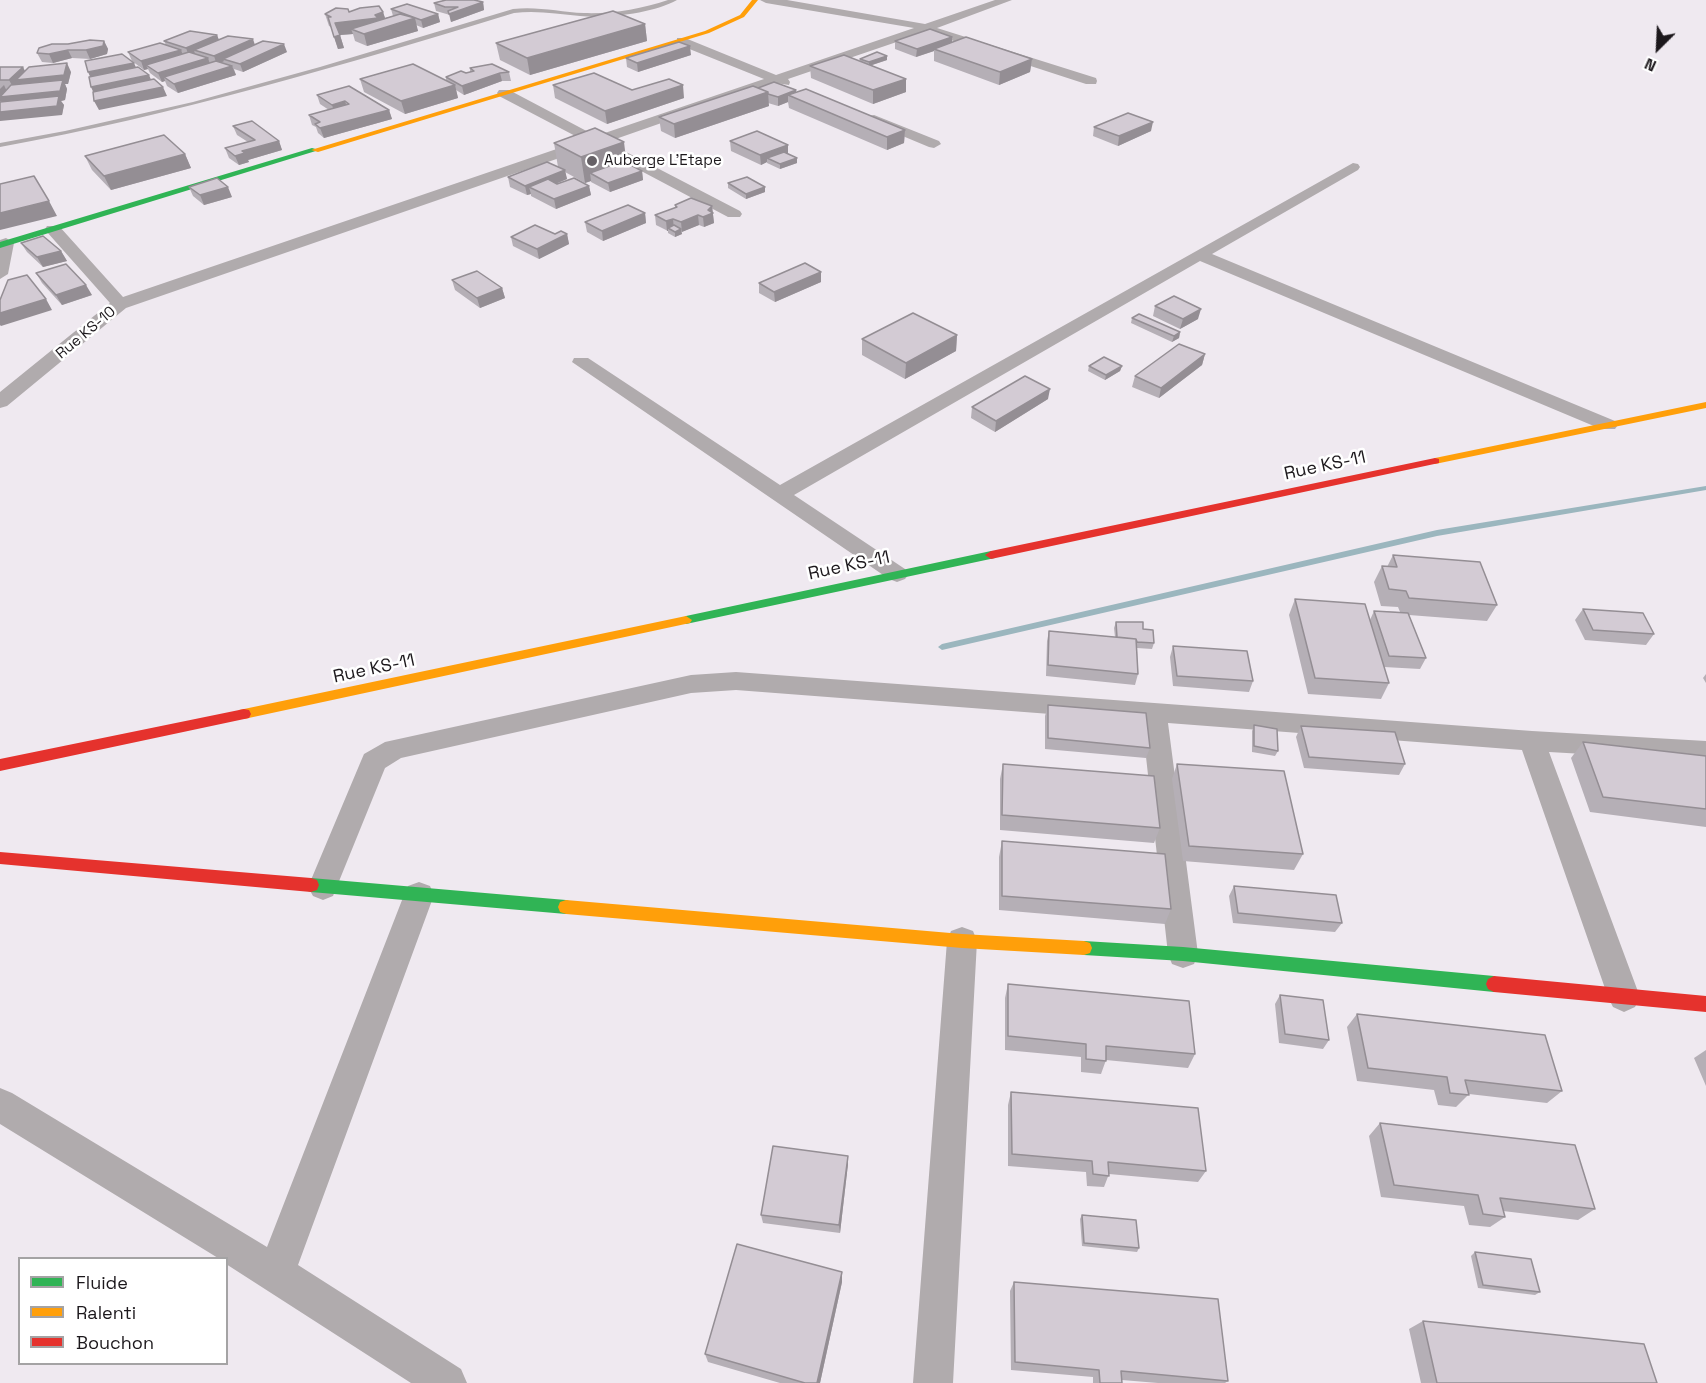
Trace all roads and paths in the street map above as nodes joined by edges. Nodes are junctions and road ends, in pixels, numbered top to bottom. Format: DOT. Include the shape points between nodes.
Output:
graph roads {
  1 [pos="674,0"];
  2 [pos="755,0"];
  3 [pos="766,0"];
  4 [pos="1006,0"];
  5 [pos="925,27"];
  6 [pos="681,41"];
  7 [pos="778,80"];
  8 [pos="1091,81"];
  9 [pos="799,88"];
  10 [pos="504,93"];
  11 [pos="861,114"];
  12 [pos="597,141"];
  13 [pos="934,144"];
  14 [pos="0,146"];
  15 [pos="1353,167"];
  16 [pos="734,214"];
  17 [pos="53,229"];
  18 [pos="3,244"];
  19 [pos="1199,255"];
  20 [pos="0,274"];
  21 [pos="120,304"];
  22 [pos="581,362"];
  23 [pos="0,402"];
  24 [pos="1706,405"];
  25 [pos="1608,425"];
  26 [pos="779,495"];
  27 [pos="897,574"];
  28 [pos="1154,712"];
  29 [pos="1532,741"];
  30 [pos="1706,751"];
  31 [pos="0,765"];
  32 [pos="0,858"];
  33 [pos="323,887"];
  34 [pos="419,895"];
  35 [pos="963,941"];
  36 [pos="1183,954"];
  37 [pos="1624,997"];
  38 [pos="1706,1004"];
  39 [pos="0,1104"];
  40 [pos="276,1273"];
  41 [pos="447,1383"];
  42 [pos="933,1383"];
  1 -- 14 [label="lane" via="618,13 513,11 273,82 112,123"];
  2 -- 6 [label="street" via="746,13 733,21"];
  3 -- 5 [label="street"];
  4 -- 5 [label="street"];
  5 -- 7 [label="street"];
  5 -- 8 [label="street"];
  6 -- 7 [label="street"];
  6 -- 10 [label="street"];
  7 -- 9 [label="street"];
  7 -- 12 [label="street"];
  10 -- 12 [label="street"];
  10 -- 17 [label="street"];
  11 -- 13 [label="street"];
  12 -- 16 [label="street"];
  12 -- 21 [label="street"];
  15 -- 19 [label="street"];
  17 -- 18 [label="street"];
  17 -- 21 [label="street, Rue KS-10"];
  18 -- 20 [label="street"];
  19 -- 25 [label="street"];
  19 -- 26 [label="street"];
  21 -- 23 [label="street, Rue KS-10"];
  22 -- 26 [label="street"];
  24 -- 25 [label="street, Rue KS-11"];
  25 -- 27 [label="street, Rue KS-11"];
  26 -- 27 [label="street"];
  27 -- 31 [label="street, Rue KS-11"];
  28 -- 29 [label="street"];
  28 -- 33 [label="street" via="736,681 692,684 385,754 374,761"];
  28 -- 36 [label="street"];
  29 -- 30 [label="street"];
  29 -- 37 [label="street"];
  32 -- 33 [label="street"];
  33 -- 34 [label="street"];
  34 -- 35 [label="street"];
  34 -- 40 [label="street"];
  35 -- 36 [label="street"];
  35 -- 42 [label="street"];
  36 -- 37 [label="street"];
  37 -- 38 [label="street"];
  39 -- 40 [label="street"];
  40 -- 41 [label="street"];
}
